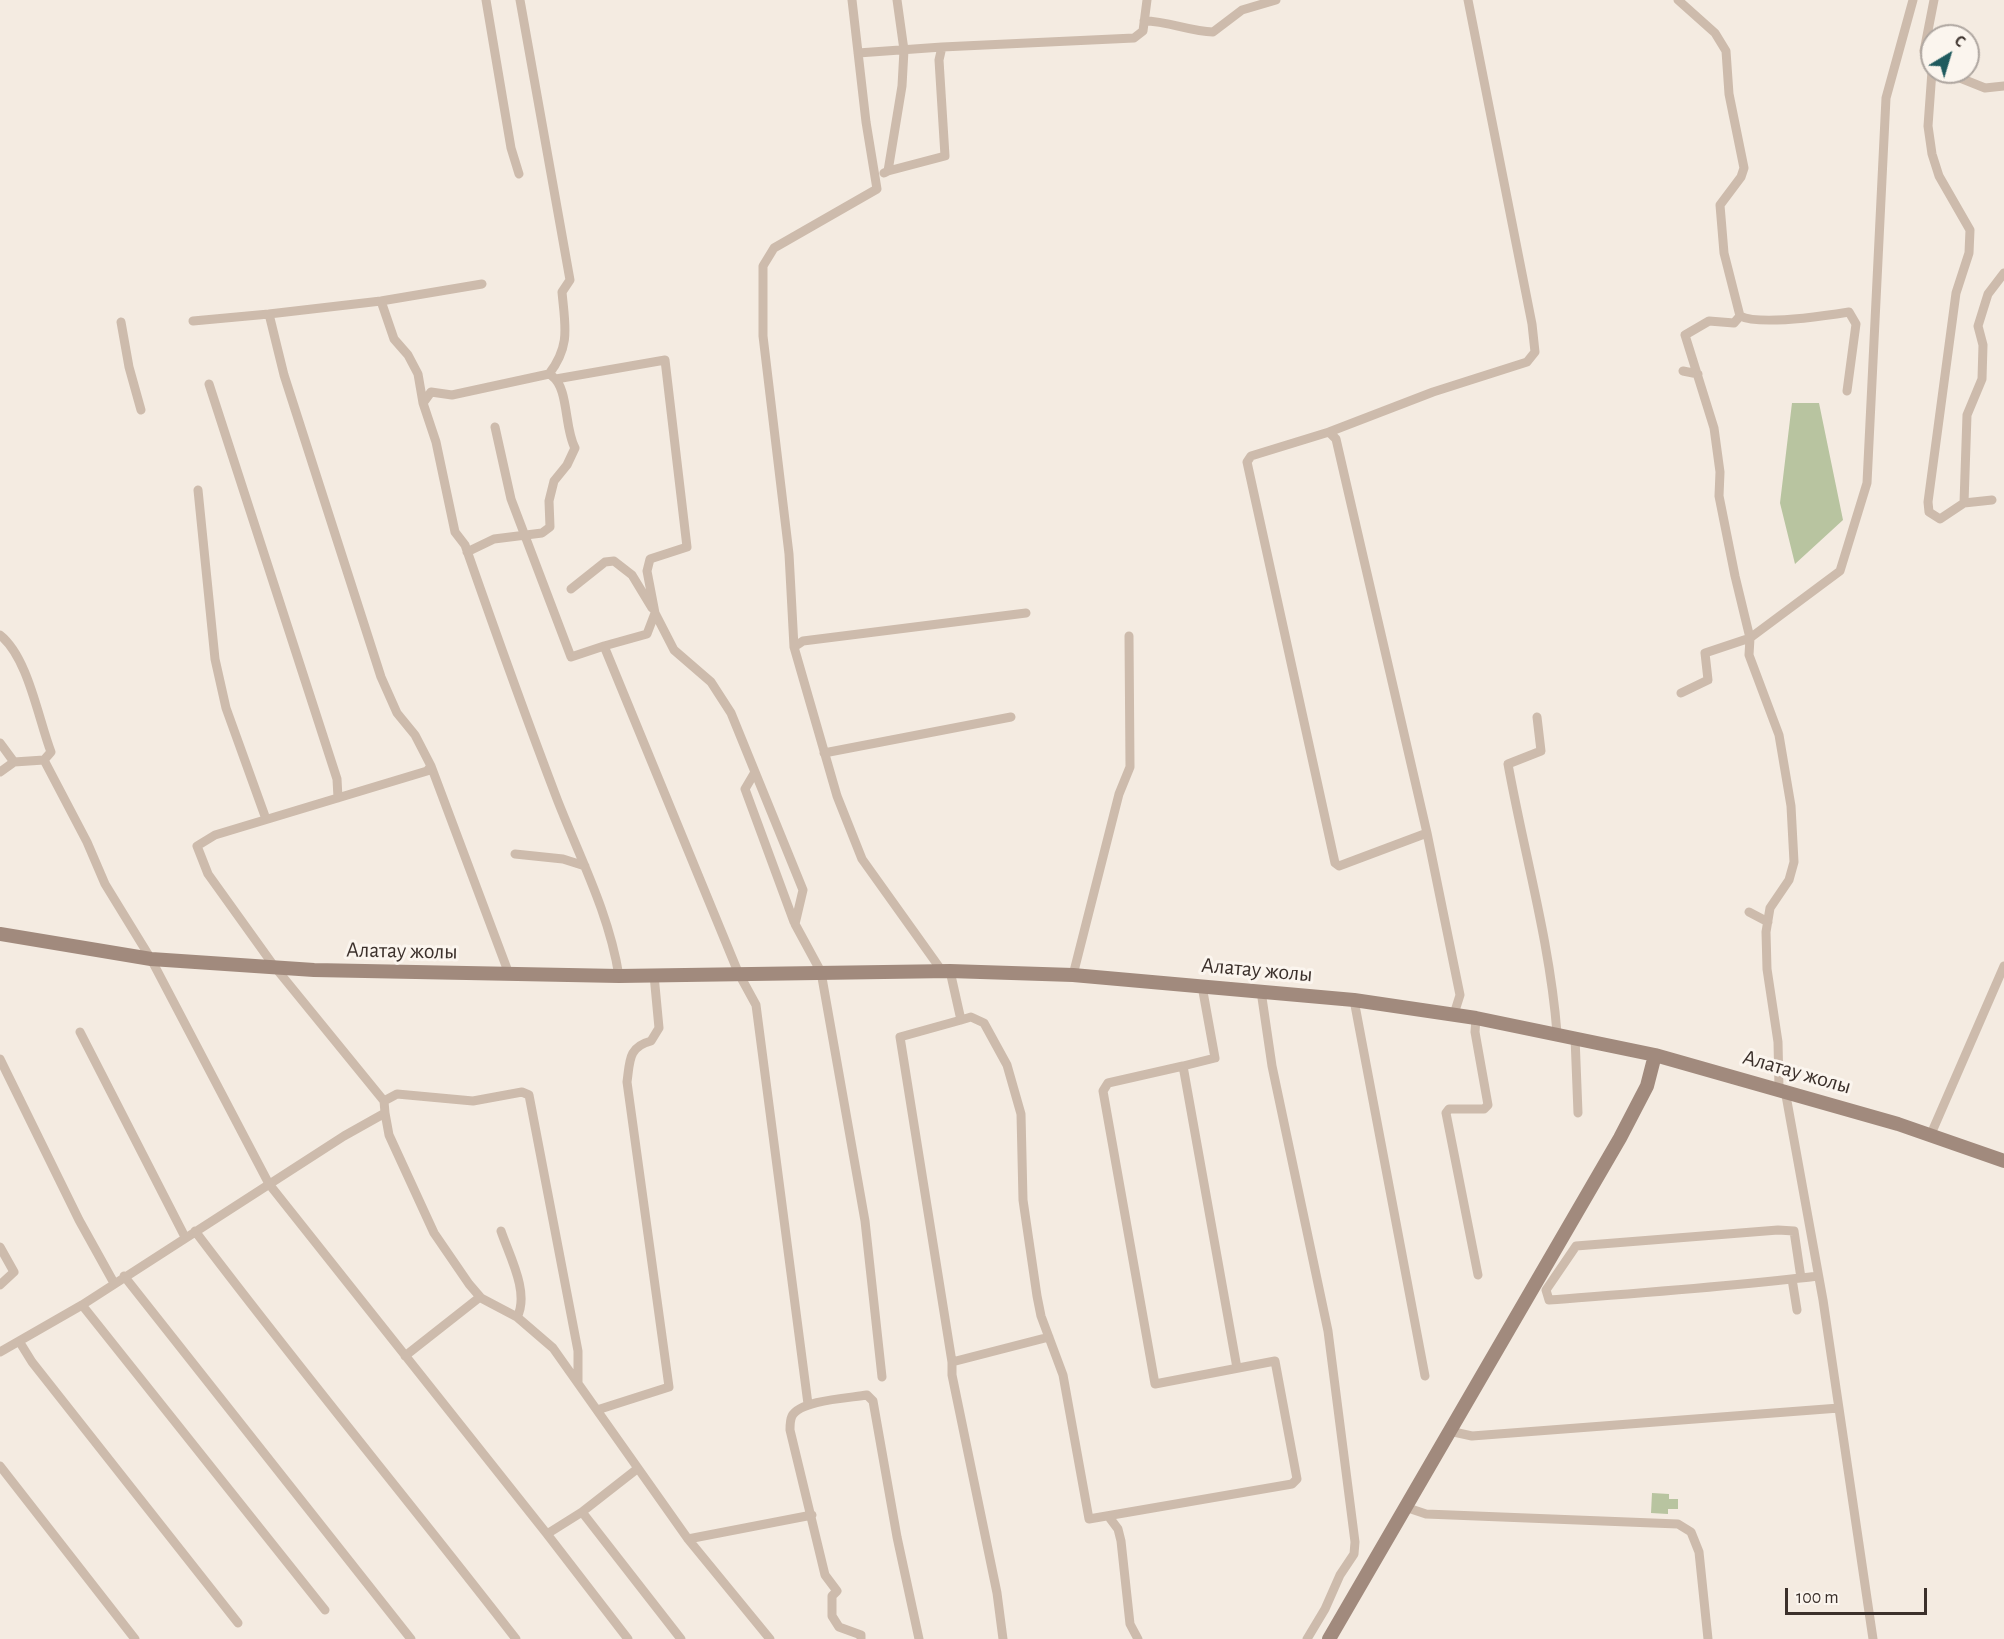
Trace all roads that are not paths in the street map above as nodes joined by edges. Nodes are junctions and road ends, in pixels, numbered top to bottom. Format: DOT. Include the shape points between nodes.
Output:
graph roads {
  1 [pos="486,0"];
  2 [pos="520,0"];
  3 [pos="852,0"];
  4 [pos="897,0"];
  5 [pos="1147,0"];
  6 [pos="1276,0"];
  7 [pos="1468,0"];
  8 [pos="1678,0"];
  9 [pos="1913,0"];
  10 [pos="1934,0"];
  11 [pos="1144,21"];
  12 [pos="1929,24"];
  13 [pos="942,47"];
  14 [pos="904,50"];
  15 [pos="858,53"];
  16 [pos="1931,84"];
  17 [pos="1975,84"];
  18 [pos="2004,86"];
  19 [pos="888,171"];
  20 [pos="519,174"];
  21 [pos="876,177"];
  22 [pos="2004,273"];
  23 [pos="482,284"];
  24 [pos="381,301"];
  25 [pos="268,314"];
  26 [pos="1740,316"];
  27 [pos="193,321"];
  28 [pos="121,322"];
  29 [pos="1683,371"];
  30 [pos="1698,374"];
  31 [pos="553,377"];
  32 [pos="209,384"];
  33 [pos="1847,391"];
  34 [pos="423,403"];
  35 [pos="141,410"];
  36 [pos="495,428"];
  37 [pos="1329,432"];
  38 [pos="198,490"];
  39 [pos="1992,500"];
  40 [pos="1964,503"];
  41 [pos="524,535"];
  42 [pos="467,552"];
  43 [pos="571,589"];
  44 [pos="1026,612"];
  45 [pos="655,613"];
  46 [pos="0,635"];
  47 [pos="1129,636"];
  48 [pos="1750,638"];
  49 [pos="604,646"];
  50 [pos="795,647"];
  51 [pos="1682,693"];
  52 [pos="1011,717"];
  53 [pos="1537,717"];
  54 [pos="0,743"];
  55 [pos="824,753"];
  56 [pos="44,760"];
  57 [pos="14,762"];
  58 [pos="431,766"];
  59 [pos="0,772"];
  60 [pos="755,772"];
  61 [pos="338,798"];
  62 [pos="266,819"];
  63 [pos="1427,833"];
  64 [pos="515,854"];
  65 [pos="585,866"];
  66 [pos="1749,912"];
  67 [pos="1768,922"];
  68 [pos="795,924"];
  69 [pos="0,934"];
  70 [pos="151,959"];
  71 [pos="274,966"];
  72 [pos="2004,966"];
  73 [pos="941,971"];
  74 [pos="738,972"];
  75 [pos="820,972"];
  76 [pos="509,974"];
  77 [pos="654,975"];
  78 [pos="1073,975"];
  79 [pos="619,976"];
  80 [pos="1202,986"];
  81 [pos="1261,991"];
  82 [pos="1354,999"];
  83 [pos="1454,1014"];
  84 [pos="1476,1017"];
  85 [pos="962,1020"];
  86 [pos="80,1032"];
  87 [pos="1557,1033"];
  88 [pos="1575,1036"];
  89 [pos="1655,1055"];
  90 [pos="0,1059"];
  91 [pos="1183,1066"];
  92 [pos="1782,1089"];
  93 [pos="384,1101"];
  94 [pos="385,1113"];
  95 [pos="1578,1113"];
  96 [pos="1931,1134"];
  97 [pos="2004,1161"];
  98 [pos="269,1184"];
  99 [pos="195,1231"];
  100 [pos="501,1231"];
  101 [pos="185,1237"];
  102 [pos="0,1247"];
  103 [pos="1478,1275"];
  104 [pos="124,1276"];
  105 [pos="1818,1276"];
  106 [pos="1797,1278"];
  107 [pos="114,1283"];
  108 [pos="0,1285"];
  109 [pos="480,1297"];
  110 [pos="82,1305"];
  111 [pos="1797,1310"];
  112 [pos="517,1317"];
  113 [pos="1049,1337"];
  114 [pos="20,1341"];
  115 [pos="0,1353"];
  116 [pos="405,1356"];
  117 [pos="952,1362"];
  118 [pos="1237,1368"];
  119 [pos="1425,1376"];
  120 [pos="882,1377"];
  121 [pos="578,1382"];
  122 [pos="808,1404"];
  123 [pos="1839,1408"];
  124 [pos="597,1410"];
  125 [pos="1449,1431"];
  126 [pos="0,1466"];
  127 [pos="637,1469"];
  128 [pos="1405,1507"];
  129 [pos="582,1512"];
  130 [pos="812,1515"];
  131 [pos="1109,1517"];
  132 [pos="547,1534"];
  133 [pos="688,1539"];
  134 [pos="325,1610"];
  135 [pos="238,1623"];
  136 [pos="135,1639"];
  137 [pos="411,1639"];
  138 [pos="516,1639"];
  139 [pos="628,1639"];
  140 [pos="681,1639"];
  141 [pos="770,1639"];
  142 [pos="861,1639"];
  143 [pos="919,1639"];
  144 [pos="1003,1639"];
  145 [pos="1138,1639"];
  146 [pos="1307,1639"];
  147 [pos="1329,1639"];
  148 [pos="1708,1639"];
  149 [pos="1872,1639"];
  1 -- 20 [label="street" via="511,148"];
  2 -- 31 [label="street" via="570,280 562,292 566,333"];
  3 -- 15 [label="street"];
  4 -- 14 [label="street"];
  5 -- 11 [label="street"];
  6 -- 11 [label="street" via="1242,10 1213,32"];
  7 -- 37 [label="street" via="1535,352 1527,362 1433,392"];
  8 -- 26 [label="street" via="1715,33 1726,51 1728,94 1744,168 1720,205 1724,253"];
  9 -- 48 [label="street" via="1886,98 1867,483 1840,571"];
  10 -- 12 [label="street"];
  11 -- 13 [label="street" via="1143,31 1134,38"];
  13 -- 14 [label="street"];
  13 -- 19 [label="street" via="939,60 945,156"];
  14 -- 15 [label="street"];
  14 -- 19 [label="street"];
  15 -- 21 [label="street"];
  16 -- 40 [label="street" via="1928,126 1932,154 1939,176 1970,230 1969,253 1956,293 1946,358 1929,512 1940,519"];
  17 -- 18 [label="street" via="1985,88"];
  19 -- 21 [label="street"];
  21 -- 50 [label="street" via="877,189 774,249 763,266 763,336 789,554"];
  22 -- 40 [label="street" via="1989,294 1978,326 1983,345 1982,379 1967,415"];
  23 -- 24 [label="street"];
  24 -- 25 [label="street"];
  24 -- 34 [label="street" via="394,339 418,374"];
  25 -- 27 [label="street"];
  25 -- 58 [label="street" via="381,677 397,713 415,735"];
  26 -- 30 [label="street" via="1734,322 1709,321 1685,335"];
  26 -- 33 [label="street" via="1748,320 1849,312 1856,324"];
  28 -- 35 [label="street"];
  29 -- 30 [label="street"];
  30 -- 48 [label="street" via="1714,428 1719,496"];
  31 -- 34 [label="street" via="452,395 431,392"];
  31 -- 41 [label="street" via="562,387 567,429 575,448 554,481 549,501 550,526 542,533"];
  31 -- 45 [label="street" via="665,360 687,547 650,559 648,571"];
  32 -- 61 [label="street" via="336,779"];
  34 -- 42 [label="street" via="436,442 455,532"];
  36 -- 41 [label="street" via="511,499"];
  37 -- 63 [label="street" via="1336,439"];
  37 -- 63 [label="street" via="1251,456 1248,462 1333,858 1339,866"];
  38 -- 62 [label="street" via="215,659 226,708"];
  39 -- 40 [label="street"];
  41 -- 42 [label="street" via="494,538"];
  41 -- 49 [label="street" via="571,657"];
  42 -- 65 [label="street" via="514,688"];
  43 -- 45 [label="street" via="605,562 614,561 632,575"];
  44 -- 50 [label="street" via="803,641"];
  45 -- 49 [label="street" via="647,634"];
  45 -- 60 [label="street" via="674,650 711,682 731,713"];
  46 -- 56 [label="street" via="22,662 51,752"];
  47 -- 78 [label="street" via="1130,767 1119,794"];
  48 -- 51 [label="street" via="1705,653 1708,680"];
  48 -- 67 [label="street" via="1749,655 1779,735 1791,806 1794,862 1788,880 1770,908"];
  49 -- 74 [label="street"];
  50 -- 55 [label="street"];
  52 -- 55 [label="street"];
  53 -- 87 [label="street" via="1541,751 1508,764 1547,957"];
  54 -- 57 [label="street"];
  55 -- 73 [label="street" via="862,859"];
  56 -- 57 [label="street"];
  56 -- 70 [label="street" via="105,884"];
  57 -- 59 [label="street"];
  58 -- 61 [label="street" via="427,771"];
  58 -- 76 [label="street"];
  60 -- 68 [label="street" via="803,890"];
  60 -- 68 [label="street" via="745,789"];
  61 -- 62 [label="street"];
  62 -- 71 [label="street" via="215,835 197,846 208,874"];
  63 -- 83 [label="street" via="1460,995"];
  64 -- 65 [label="street" via="563,859"];
  65 -- 79 [label="street" via="614,943"];
  66 -- 67 [label="street"];
  67 -- 92 [label="street" via="1767,969"];
  68 -- 75 [label="street"];
  69 -- 70 [label="main road, Алатау жолы"];
  70 -- 71 [label="main road, Алатау жолы"];
  70 -- 98 [label="street"];
  71 -- 76 [label="main road, Алатау жолы"];
  71 -- 93 [label="street"];
  72 -- 96 [label="street"];
  73 -- 75 [label="main road, Алатау жолы"];
  73 -- 78 [label="main road, Алатау жолы"];
  73 -- 85 [label="street"];
  74 -- 75 [label="main road, Алатау жолы"];
  74 -- 77 [label="main road, Алатау жолы"];
  74 -- 122 [label="street" via="756,1005"];
  75 -- 120 [label="street" via="865,1221"];
  76 -- 79 [label="main road, Алатау жолы"];
  77 -- 79 [label="main road, Алатау жолы"];
  77 -- 124 [label="street" via="659,1028 651,1041 639,1044 630,1053 627,1082 669,1387"];
  78 -- 80 [label="main road, Алатау жолы"];
  80 -- 81 [label="main road, Алатау жолы"];
  80 -- 91 [label="street" via="1215,1058"];
  81 -- 82 [label="main road, Алатау жолы"];
  81 -- 146 [label="street" via="1272,1066 1328,1331 1355,1542 1354,1554"];
  82 -- 83 [label="main road, Алатау жолы"];
  82 -- 119 [label="street"];
  83 -- 84 [label="main road, Алатау жолы"];
  84 -- 87 [label="main road, Алатау жолы"];
  84 -- 103 [label="street" via="1475,1032 1488,1105 1484,1109 1449,1109 1446,1113"];
  85 -- 113 [label="street" via="971,1017 984,1023 1006,1065 1021,1113 1023,1200 1037,1296"];
  85 -- 117 [label="street" via="900,1037"];
  86 -- 101 [label="street"];
  87 -- 88 [label="main road, Алатау жолы"];
  88 -- 89 [label="main road, Алатау жолы"];
  88 -- 95 [label="street"];
  89 -- 92 [label="main road, Алатау жолы"];
  89 -- 125 [label="main road" via="1647,1086 1620,1138"];
  90 -- 107 [label="street"];
  91 -- 118 [label="street"];
  91 -- 118 [label="street" via="1108,1083 1103,1091 1155,1384"];
  92 -- 96 [label="main road, Алатау жолы"];
  92 -- 105 [label="street"];
  93 -- 94 [label="street"];
  93 -- 121 [label="street" via="398,1094 473,1101 522,1092 529,1095 578,1351"];
  94 -- 98 [label="street"];
  94 -- 109 [label="street" via="389,1135 434,1233"];
  96 -- 97 [label="main road, Алатау жолы"];
  98 -- 99 [label="street"];
  98 -- 116 [label="street"];
  99 -- 101 [label="street"];
  99 -- 138 [label="street"];
  100 -- 112 [label="street" via="521,1293 522,1308"];
  101 -- 104 [label="street"];
  102 -- 108 [label="street" via="14,1272"];
  104 -- 107 [label="street"];
  104 -- 137 [label="street"];
  105 -- 106 [label="street"];
  105 -- 123 [label="street"];
  106 -- 106 [label="street" via="1549,1300 1546,1290 1576,1246 1778,1230 1794,1231"];
  106 -- 111 [label="street"];
  107 -- 110 [label="street"];
  109 -- 112 [label="street"];
  109 -- 116 [label="street"];
  110 -- 114 [label="street"];
  110 -- 134 [label="street"];
  112 -- 121 [label="street" via="553,1348"];
  113 -- 117 [label="street"];
  113 -- 131 [label="street" via="1063,1375 1089,1519"];
  114 -- 115 [label="street"];
  114 -- 135 [label="street" via="32,1362"];
  116 -- 132 [label="street"];
  117 -- 144 [label="street"];
  118 -- 131 [label="street" via="1275,1361 1297,1479 1292,1484"];
  121 -- 124 [label="street"];
  122 -- 130 [label="street" via="791,1418 790,1430"];
  122 -- 143 [label="street" via="867,1395 873,1401"];
  123 -- 125 [label="street" via="1472,1436"];
  123 -- 149 [label="street"];
  124 -- 127 [label="street"];
  125 -- 128 [label="main road"];
  126 -- 136 [label="street"];
  127 -- 129 [label="street"];
  127 -- 133 [label="street"];
  128 -- 147 [label="main road"];
  128 -- 148 [label="street" via="1426,1514 1678,1524 1690,1532 1699,1552"];
  129 -- 132 [label="street"];
  129 -- 140 [label="street"];
  130 -- 133 [label="street"];
  130 -- 142 [label="street" via="825,1575 837,1591 832,1596 832,1616 839,1627 861,1635"];
  131 -- 145 [label="street" via="1121,1541 1130,1623"];
  132 -- 139 [label="street"];
  133 -- 141 [label="street"];
}
